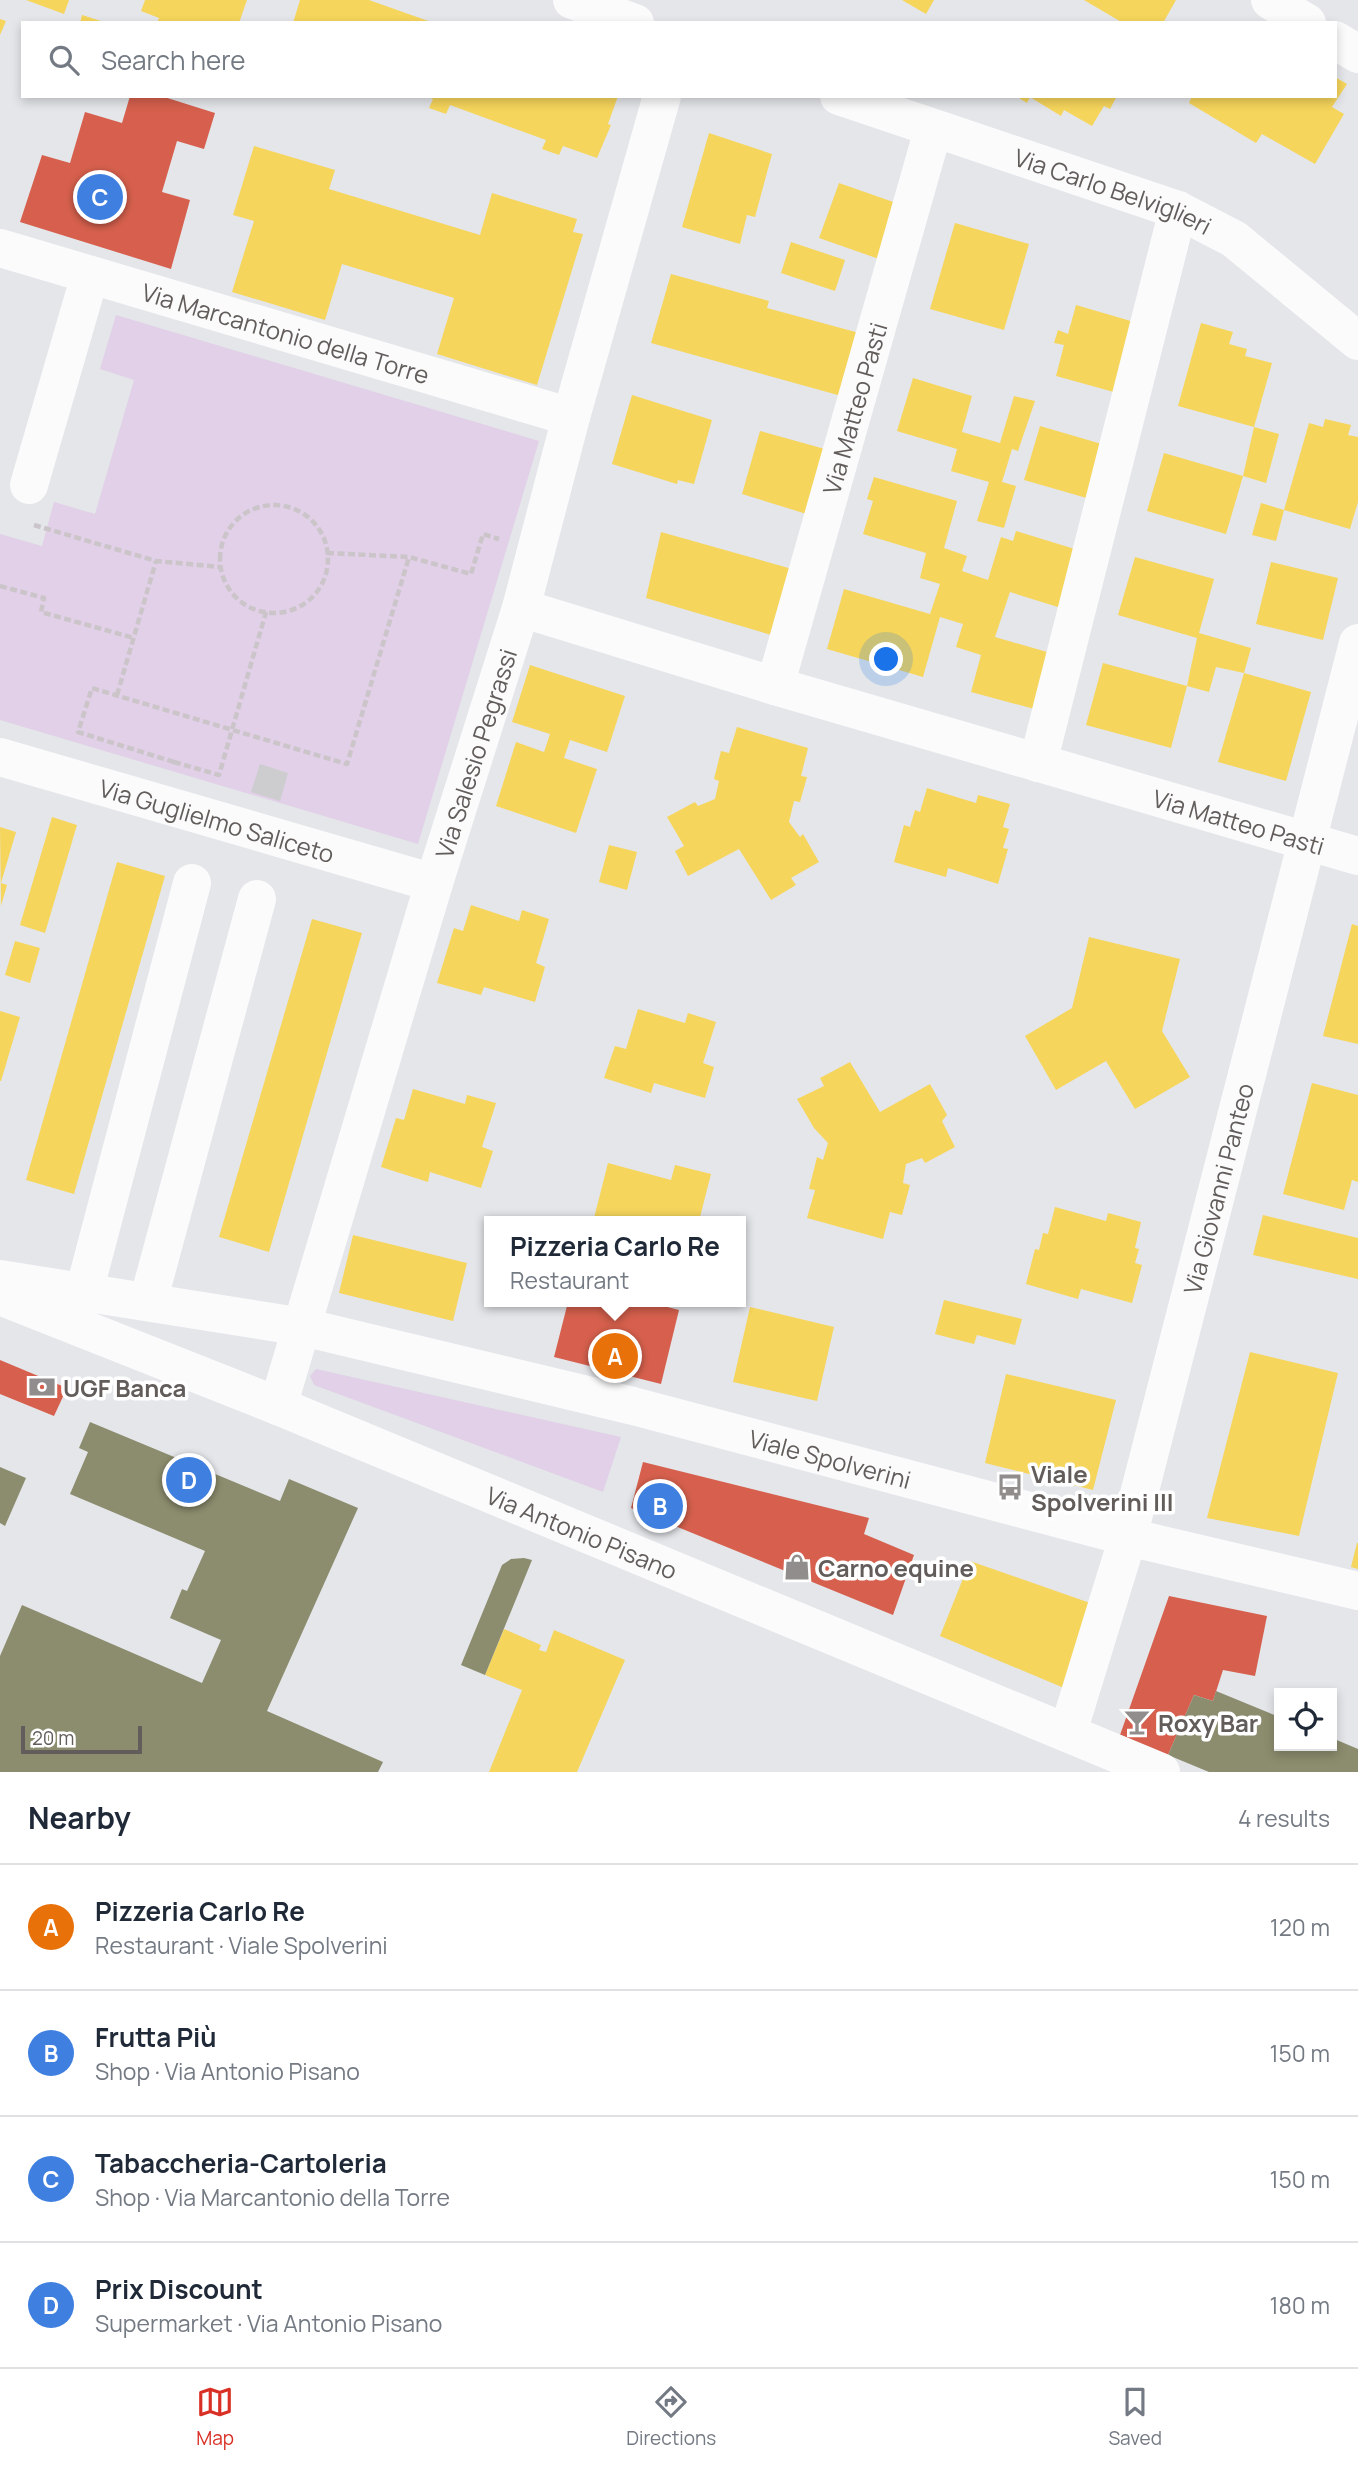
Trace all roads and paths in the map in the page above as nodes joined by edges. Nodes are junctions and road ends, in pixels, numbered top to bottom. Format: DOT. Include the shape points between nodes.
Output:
graph roads {
  1 [pos="572,0"];
  2 [pos="1272,1"];
  3 [pos="630,21"];
  4 [pos="1304,21"];
  5 [pos="1337,41"];
  6 [pos="1358,54"];
  7 [pos="661,98"];
  8 [pos="845,98"];
  9 [pos="933,130"];
  10 [pos="1178,210"];
  11 [pos="0,248"];
  12 [pos="90,275"];
  13 [pos="1358,341"];
  14 [pos="571,417"];
  15 [pos="29,485"];
  16 [pos="26,522"];
  17 [pos="536,550"];
  18 [pos="327,553"];
  19 [pos="409,557"];
  20 [pos="156,561"];
  21 [pos="220,567"];
  22 [pos="0,586"];
  23 [pos="521,608"];
  24 [pos="266,612"];
  25 [pos="134,638"];
  26 [pos="1358,643"];
  27 [pos="775,687"];
  28 [pos="117,695"];
  29 [pos="232,730"];
  30 [pos="0,757"];
  31 [pos="174,762"];
  32 [pos="1038,763"];
  33 [pos="162,804"];
  34 [pos="1307,842"];
  35 [pos="1358,856"];
  36 [pos="192,883"];
  37 [pos="434,883"];
  38 [pos="257,899"];
  39 [pos="0,1279"];
  40 [pos="84,1292"];
  41 [pos="0,1296"];
  42 [pos="148,1302"];
  43 [pos="303,1327"];
  44 [pos="278,1406"];
  45 [pos="1128,1537"];
  46 [pos="1358,1591"];
  47 [pos="1068,1732"];
  48 [pos="1161,1772"];
  1 -- 3 [label="street"];
  2 -- 4 [label="street"];
  5 -- 6 [label="street"];
  7 -- 14 [label="street, Via Salesio Pegrassi"];
  8 -- 9 [label="street, Via Carlo Belviglieri"];
  9 -- 10 [label="street, Via Carlo Belviglieri"];
  9 -- 27 [label="street, Via Matteo Pasti"];
  10 -- 13 [label="street, Via Carlo Belviglieri" via="1234,239"];
  10 -- 32 [label="street"];
  11 -- 12 [label="street, Via Marcantonio della Torre"];
  12 -- 14 [label="street, Via Marcantonio della Torre"];
  12 -- 15 [label="street"];
  14 -- 17 [label="street, Via Salesio Pegrassi"];
  16 -- 20 [label="path"];
  17 -- 19 [label="path" via="483,534 471,574"];
  17 -- 23 [label="street, Via Salesio Pegrassi"];
  18 -- 19 [label="path"];
  18 -- 21 [label="path" via="319,529 306,515 272,505 254,508 226,532"];
  18 -- 24 [label="path" via="323,581 314,595 284,612"];
  19 -- 29 [label="path" via="347,764"];
  20 -- 21 [label="path"];
  20 -- 25 [label="path"];
  21 -- 24 [label="path" via="236,598"];
  22 -- 25 [label="path" via="44,598 40,612"];
  23 -- 27 [label="street, Via Matteo Pasti"];
  23 -- 37 [label="street, Via Salesio Pegrassi"];
  24 -- 29 [label="path"];
  25 -- 28 [label="path"];
  26 -- 34 [label="street, Via Giovanni Panteo"];
  27 -- 32 [label="street, Via Matteo Pasti"];
  28 -- 29 [label="path"];
  28 -- 31 [label="path" via="92,688 78,732"];
  29 -- 31 [label="path" via="219,775"];
  30 -- 33 [label="street, Via Guglielmo Saliceto"];
  31 -- 33 [label="path"];
  32 -- 34 [label="street, Via Matteo Pasti"];
  33 -- 37 [label="street, Via Guglielmo Saliceto"];
  34 -- 35 [label="street, Via Matteo Pasti"];
  34 -- 45 [label="street, Via Giovanni Panteo"];
  36 -- 40 [label="street"];
  37 -- 43 [label="street, Via Salesio Pegrassi"];
  38 -- 42 [label="street"];
  39 -- 40 [label="street, Viale Spolverini"];
  40 -- 42 [label="street, Viale Spolverini"];
  41 -- 44 [label="street, Via Antonio Pisano"];
  42 -- 43 [label="street, Viale Spolverini"];
  43 -- 44 [label="street, Via Salesio Pegrassi"];
  43 -- 45 [label="street, Viale Spolverini" via="632,1406"];
  44 -- 47 [label="street, Via Antonio Pisano"];
  45 -- 46 [label="street, Viale Spolverini"];
  45 -- 47 [label="street, Via Giovanni Panteo"];
  47 -- 48 [label="street, Via Antonio Pisano"];
}
